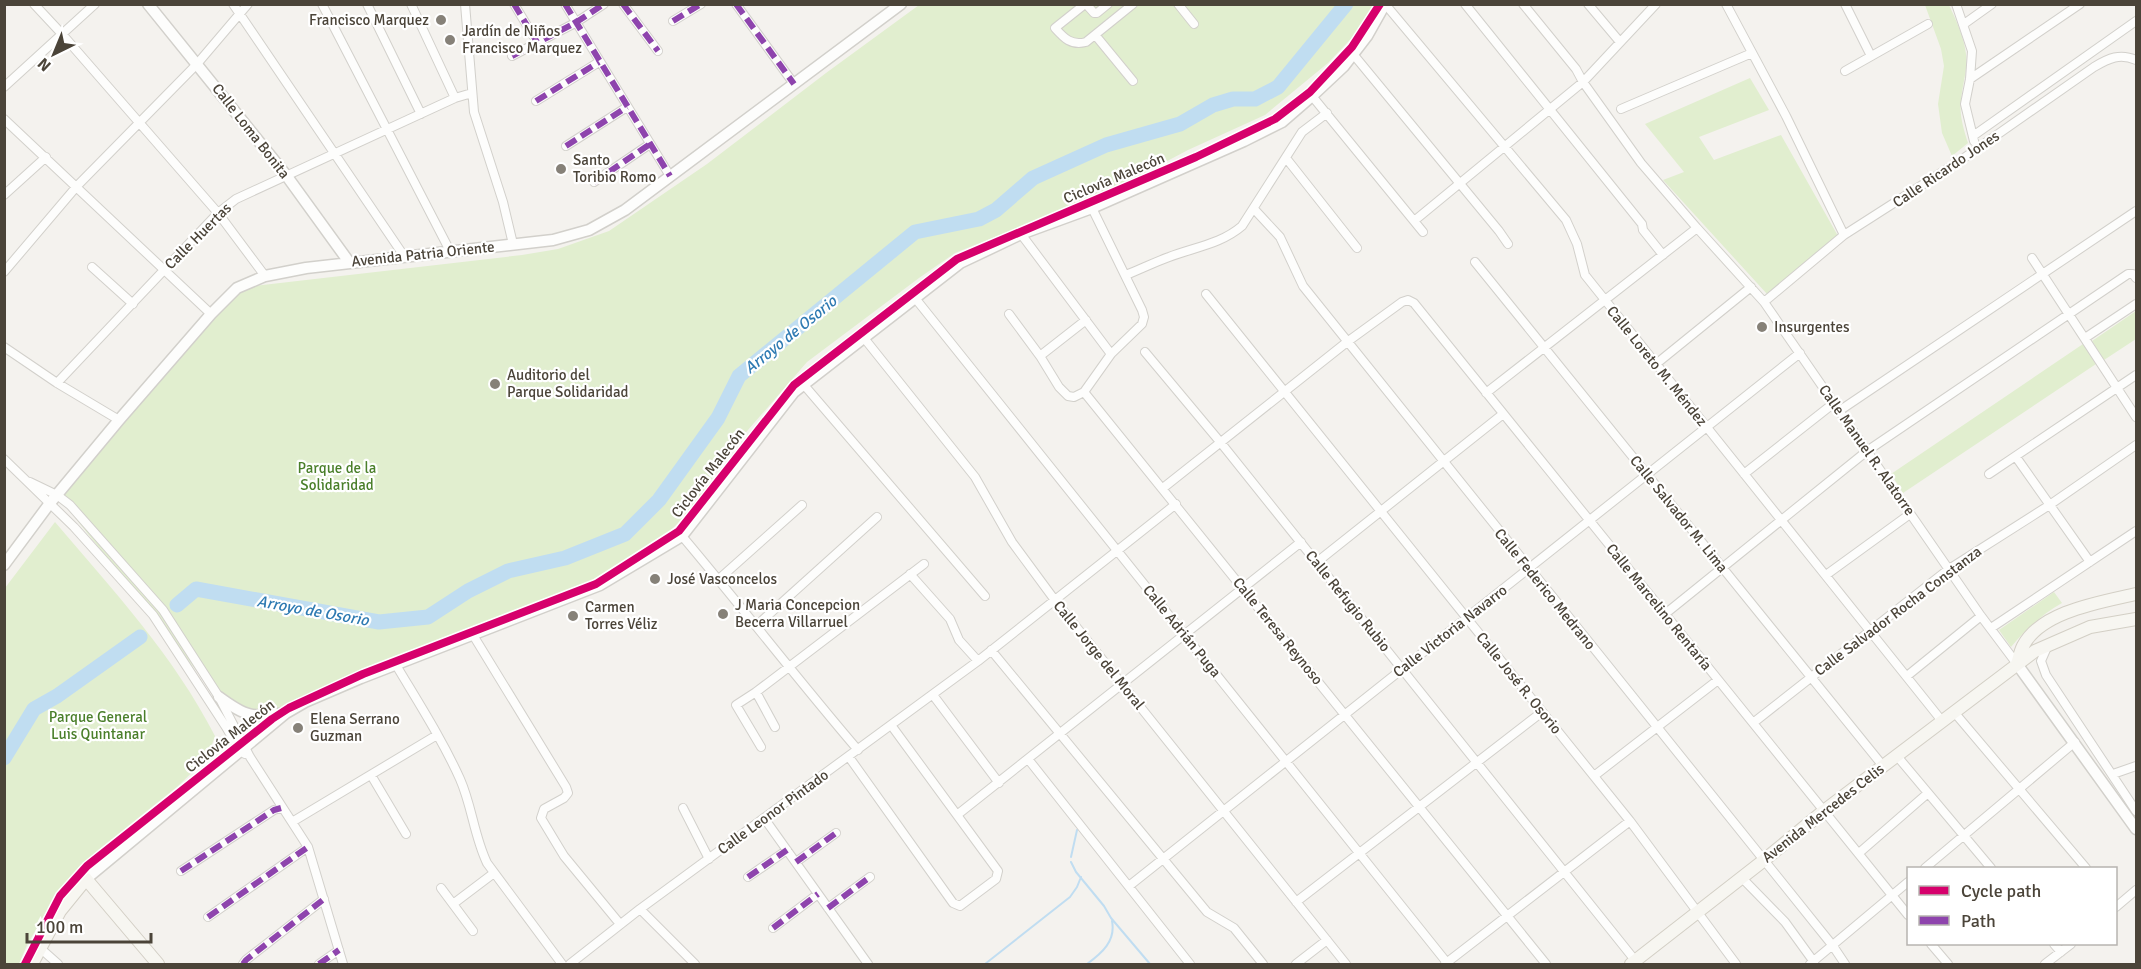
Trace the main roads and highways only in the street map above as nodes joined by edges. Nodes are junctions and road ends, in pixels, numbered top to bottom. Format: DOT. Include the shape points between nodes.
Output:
graph roads {
  1 [pos="2136,594"];
  2 [pos="2136,619"];
  3 [pos="2017,664"];
  4 [pos="1635,963"];
  5 [pos="32,964"];
  6 [pos="158,964"];
  1 -- 3 [label="main road, Avenida Mercedes Celis" via="2078,608 2048,622 2023,646"];
  2 -- 3 [label="main road, Avenida Mercedes Celis" via="2090,627"];
  3 -- 4 [label="main road, Avenida Mercedes Celis" via="1825,810"];
  5 -- 6 [label="main road" via="60,911 86,879"];
}
